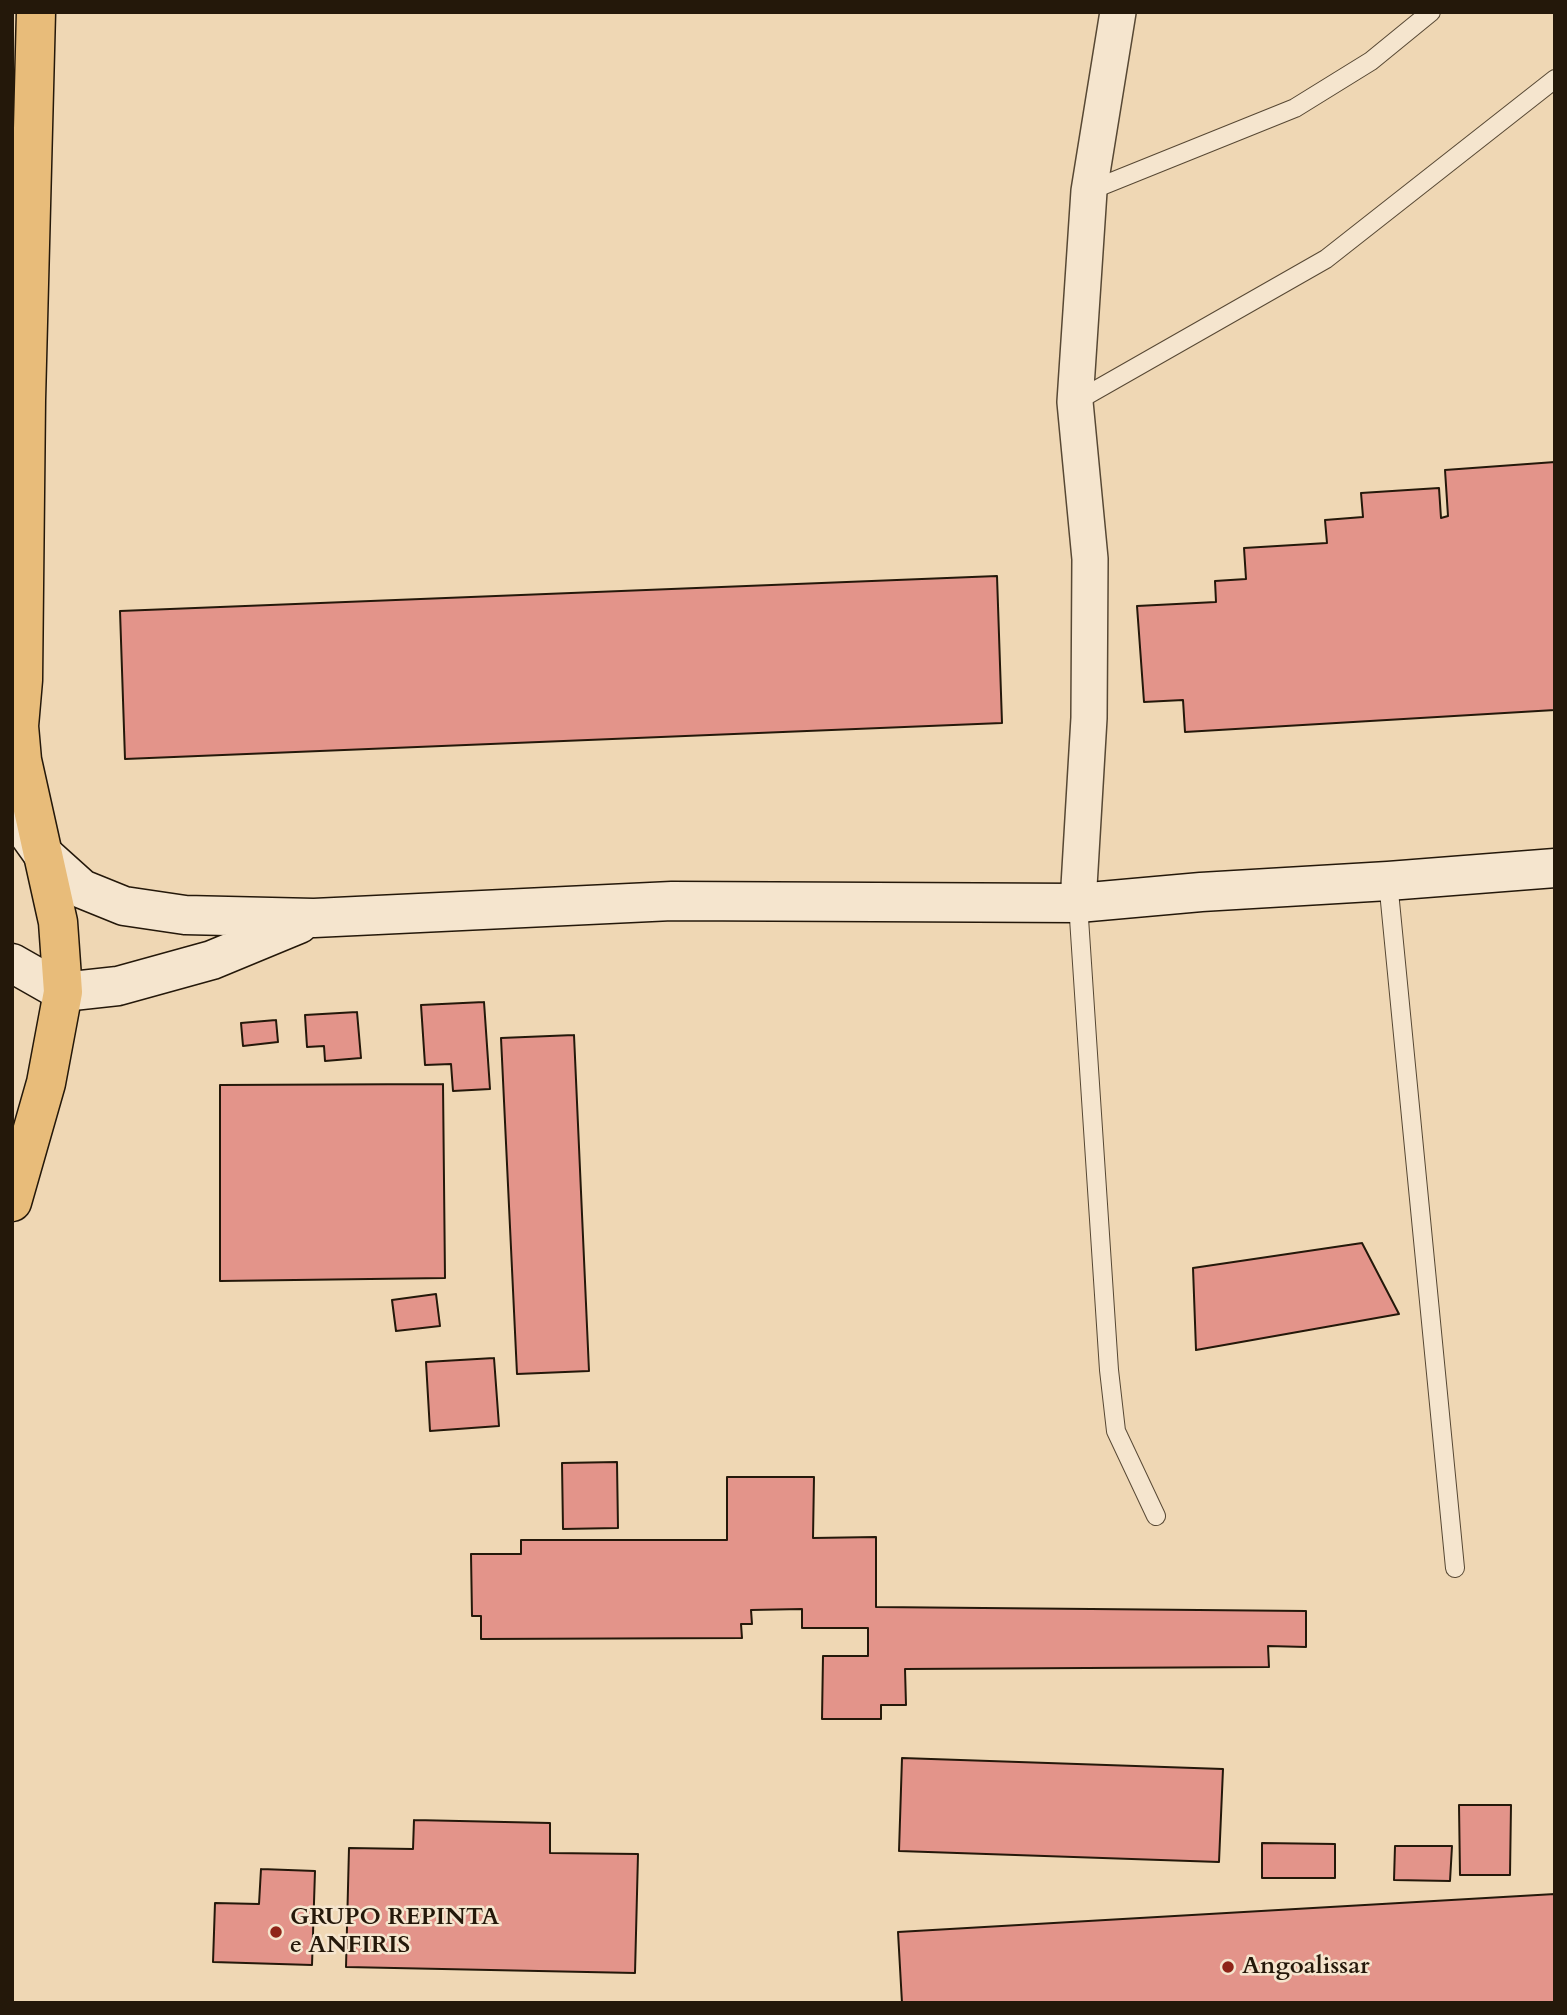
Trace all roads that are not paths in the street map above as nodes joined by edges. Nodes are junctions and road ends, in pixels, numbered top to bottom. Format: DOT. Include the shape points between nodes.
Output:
graph roads {
  1 [pos="36,12"];
  2 [pos="1118,12"];
  3 [pos="1431,12"];
  4 [pos="1555,79"];
  5 [pos="1089,191"];
  6 [pos="1075,402"];
  7 [pos="12,811"];
  8 [pos="42,853"];
  9 [pos="1555,869"];
  10 [pos="1388,881"];
  11 [pos="1078,903"];
  12 [pos="314,918"];
  13 [pos="12,963"];
  14 [pos="63,992"];
  15 [pos="12,1202"];
  16 [pos="1156,1516"];
  17 [pos="1455,1568"];
  1 -- 8 [label="main road" via="19,726"];
  2 -- 5 [label="street"];
  3 -- 5 [label="lane" via="1371,61 1295,108"];
  4 -- 6 [label="lane" via="1326,259"];
  5 -- 6 [label="street"];
  6 -- 11 [label="street" via="1090,559 1089,718"];
  7 -- 8 [label="street"];
  8 -- 12 [label="street" via="82,889 124,906 186,915"];
  8 -- 14 [label="main road" via="58,922"];
  9 -- 10 [label="street"];
  10 -- 11 [label="street"];
  10 -- 17 [label="lane"];
  11 -- 12 [label="street" via="672,901"];
  11 -- 16 [label="lane" via="1116,1431"];
  12 -- 14 [label="street" via="212,960 118,986"];
  13 -- 14 [label="street"];
  14 -- 15 [label="main road" via="46,1083"];
}
